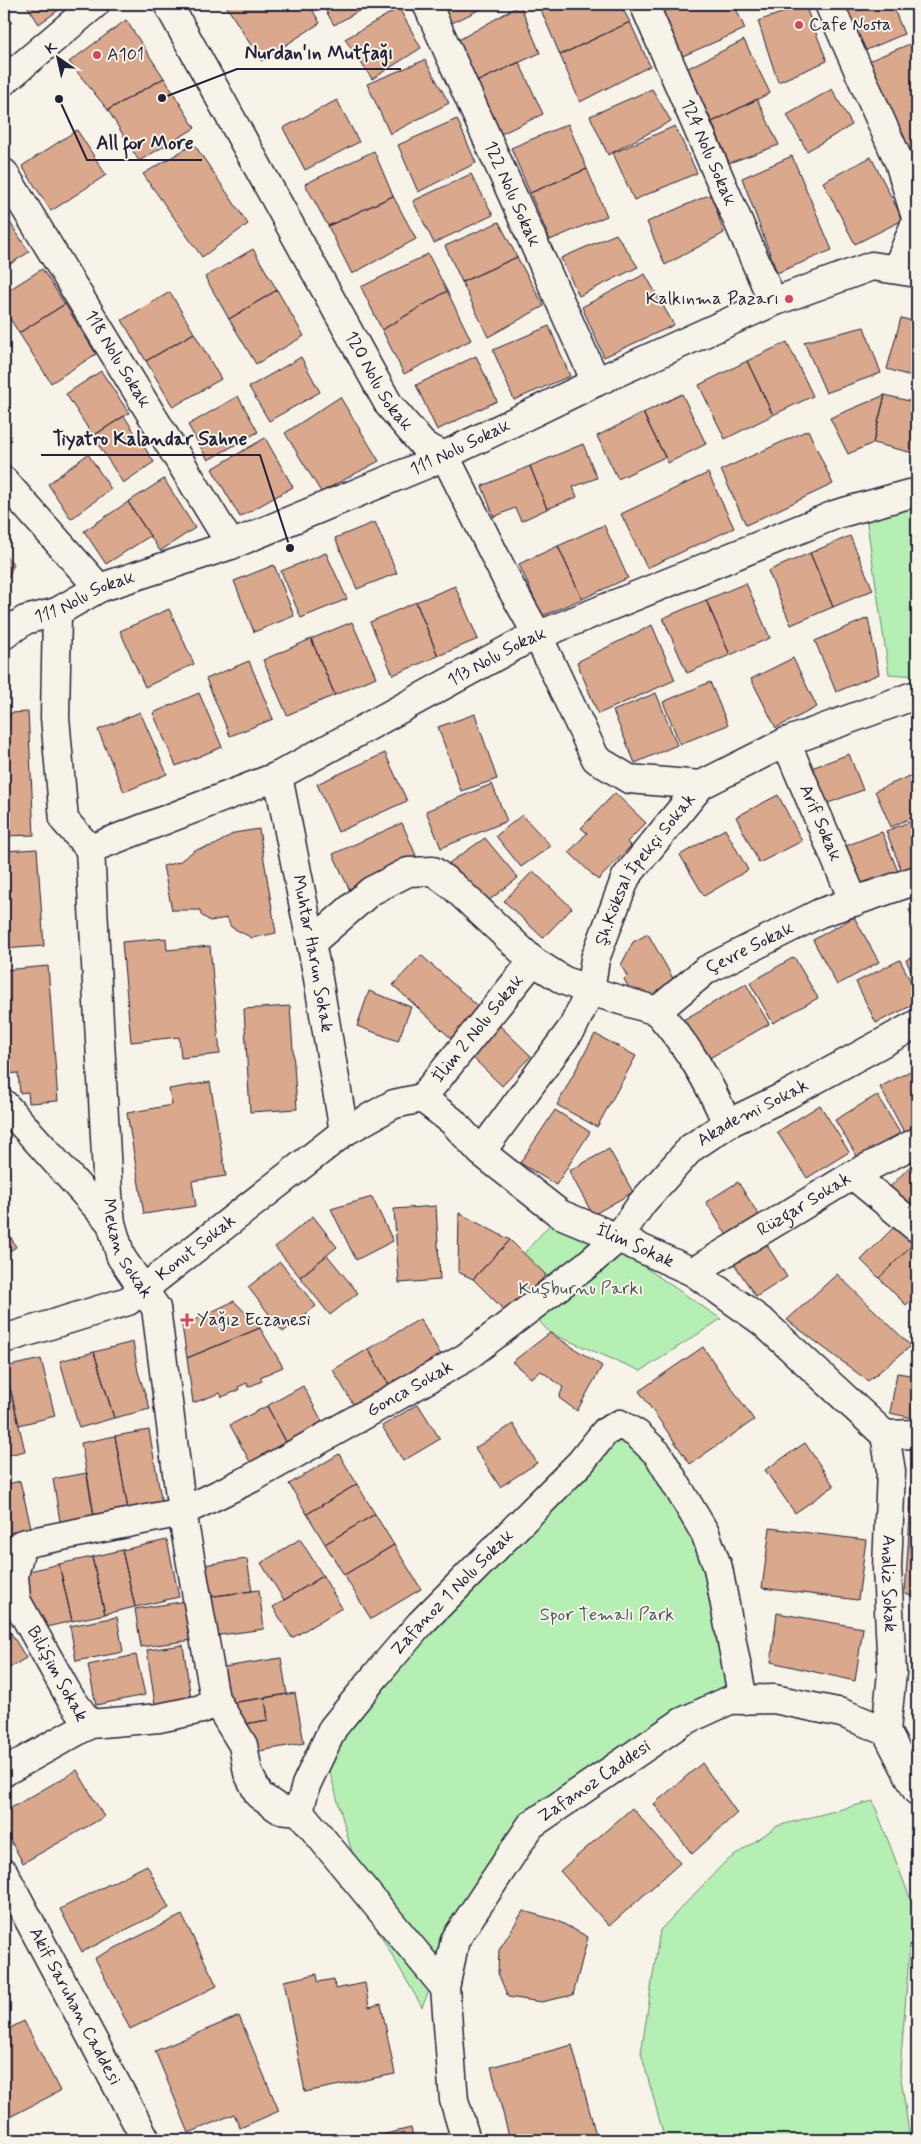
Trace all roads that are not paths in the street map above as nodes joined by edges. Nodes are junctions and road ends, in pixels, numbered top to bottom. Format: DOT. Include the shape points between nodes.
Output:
graph roads {
  1 [pos="95,4"];
  2 [pos="168,4"];
  3 [pos="427,4"];
  4 [pos="644,4"];
  5 [pos="829,4"];
  6 [pos="4,80"];
  7 [pos="4,173"];
  8 [pos="917,220"];
  9 [pos="907,271"];
  10 [pos="773,302"];
  11 [pos="596,382"];
  12 [pos="445,456"];
  13 [pos="4,481"];
  14 [pos="917,494"];
  15 [pos="231,545"];
  16 [pos="99,588"];
  17 [pos="57,612"];
  18 [pos="4,635"];
  19 [pos="538,636"];
  20 [pos="916,697"];
  21 [pos="786,742"];
  22 [pos="278,776"];
  23 [pos="701,785"];
  24 [pos="90,848"];
  25 [pos="917,880"];
  26 [pos="854,902"];
  27 [pos="311,943"];
  28 [pos="533,961"];
  29 [pos="590,991"];
  30 [pos="657,1011"];
  31 [pos="917,1024"];
  32 [pos="422,1098"];
  33 [pos="4,1104"];
  34 [pos="727,1124"];
  35 [pos="344,1132"];
  36 [pos="917,1142"];
  37 [pos="481,1152"];
  38 [pos="853,1175"];
  39 [pos="112,1223"];
  40 [pos="917,1228"];
  41 [pos="618,1238"];
  42 [pos="693,1272"];
  43 [pos="143,1290"];
  44 [pos="4,1339"];
  45 [pos="917,1434"];
  46 [pos="885,1435"];
  47 [pos="182,1512"];
  48 [pos="215,1699"];
  49 [pos="743,1700"];
  50 [pos="90,1724"];
  51 [pos="886,1730"];
  52 [pos="4,1772"];
  53 [pos="917,1791"];
  54 [pos="299,1811"];
  55 [pos="4,1873"];
  56 [pos="446,1988"];
  57 [pos="146,2140"];
  58 [pos="466,2140"];
  1 -- 6 [label="street"];
  2 -- 12 [label="street, 120 Nolu Sokak" via="389,405 424,446"];
  3 -- 11 [label="street, 122 Nolu Sokak"];
  4 -- 10 [label="street, 124 Nolu Sokak"];
  5 -- 8 [label="street" via="899,162"];
  7 -- 15 [label="street, 118 Nolu Sokak"];
  8 -- 9 [label="street"];
  9 -- 10 [label="street, 111 Nolu Sokak" via="872,266"];
  10 -- 11 [label="street, 111 Nolu Sokak"];
  11 -- 12 [label="street, 111 Nolu Sokak"];
  12 -- 15 [label="street, 111 Nolu Sokak"];
  12 -- 19 [label="street"];
  13 -- 16 [label="street"];
  14 -- 19 [label="street, 113 Nolu Sokak" via="837,514"];
  15 -- 16 [label="street, 111 Nolu Sokak"];
  16 -- 17 [label="street, 111 Nolu Sokak"];
  17 -- 18 [label="street, 111 Nolu Sokak" via="25,620"];
  17 -- 24 [label="street" via="55,717 64,820"];
  19 -- 22 [label="street, 113 Nolu Sokak"];
  19 -- 23 [label="street" via="596,759 629,779"];
  20 -- 21 [label="street, Şh.Köksal İpekçi Sokak"];
  21 -- 23 [label="street, Şh.Köksal İpekçi Sokak"];
  21 -- 26 [label="street, Arif Sokak"];
  22 -- 24 [label="street, 113 Nolu Sokak"];
  22 -- 27 [label="street, Muhtar Harun Sokak"];
  23 -- 29 [label="street, Şh.Köksal İpekçi Sokak" via="626,877 595,959"];
  24 -- 39 [label="street, Mekan Sokak"];
  25 -- 26 [label="street, Çevre Sokak"];
  26 -- 30 [label="street, Çevre Sokak" via="820,913 706,970"];
  27 -- 28 [label="street" via="371,891 408,872 432,872 453,886"];
  27 -- 35 [label="street, Muhtar Harun Sokak"];
  28 -- 29 [label="street" via="563,980"];
  28 -- 32 [label="street, İlim 2 Nolu Sokak"];
  29 -- 30 [label="street"];
  29 -- 37 [label="street, Şh.Köksal İpekçi Sokak" via="573,1027"];
  30 -- 34 [label="street" via="678,1035 710,1083"];
  31 -- 34 [label="street, Akademi Sokak"];
  32 -- 35 [label="street" via="394,1104"];
  32 -- 37 [label="street, İlim Sokak" via="452,1121"];
  33 -- 39 [label="street"];
  34 -- 41 [label="street, Akademi Sokak" via="691,1148 642,1203"];
  35 -- 43 [label="street, Konut Sokak"];
  36 -- 38 [label="street, Rüzgar Sokak"];
  37 -- 41 [label="street, İlim Sokak" via="560,1214"];
  38 -- 40 [label="street"];
  38 -- 42 [label="street, Rüzgar Sokak"];
  39 -- 43 [label="street, Mekan Sokak" via="121,1257"];
  41 -- 42 [label="street, İlim Sokak"];
  41 -- 47 [label="street, Gonca Sokak" via="465,1358 252,1478"];
  42 -- 46 [label="street, İlim Sokak" via="764,1324"];
  43 -- 44 [label="street, Konut Sokak" via="128,1301"];
  43 -- 47 [label="street, Mekan Sokak" via="156,1308"];
  45 -- 46 [label="street"];
  46 -- 51 [label="street, Analiz Sokak" via="891,1471 887,1568 892,1673"];
  47 -- 48 [label="street, Mekan Sokak"];
  47 -- 50 [label="street, Bilişim Sokak" via="22,1544 14,1575 16,1600 69,1696"];
  48 -- 50 [label="street" via="202,1709 159,1718"];
  48 -- 54 [label="street" via="243,1745 248,1773 260,1795 278,1809"];
  49 -- 51 [label="street, Zafanoz Caddesi" via="774,1699 842,1713"];
  49 -- 54 [label="street, Zafanoz 1 Nolu Sokak" via="719,1577 705,1533 658,1454 637,1434 620,1424 605,1432 581,1462 420,1624 377,1674 333,1728 306,1785"];
  49 -- 56 [label="street, Zafanoz Caddesi" via="730,1700 682,1722 531,1825 455,1940"];
  50 -- 52 [label="street, Bilişim Sokak"];
  51 -- 53 [label="street"];
  54 -- 56 [label="street"];
  55 -- 57 [label="street, Akif Saruhan Caddesi"];
  56 -- 58 [label="street, Zafanoz Caddesi" via="454,2100"];
}
